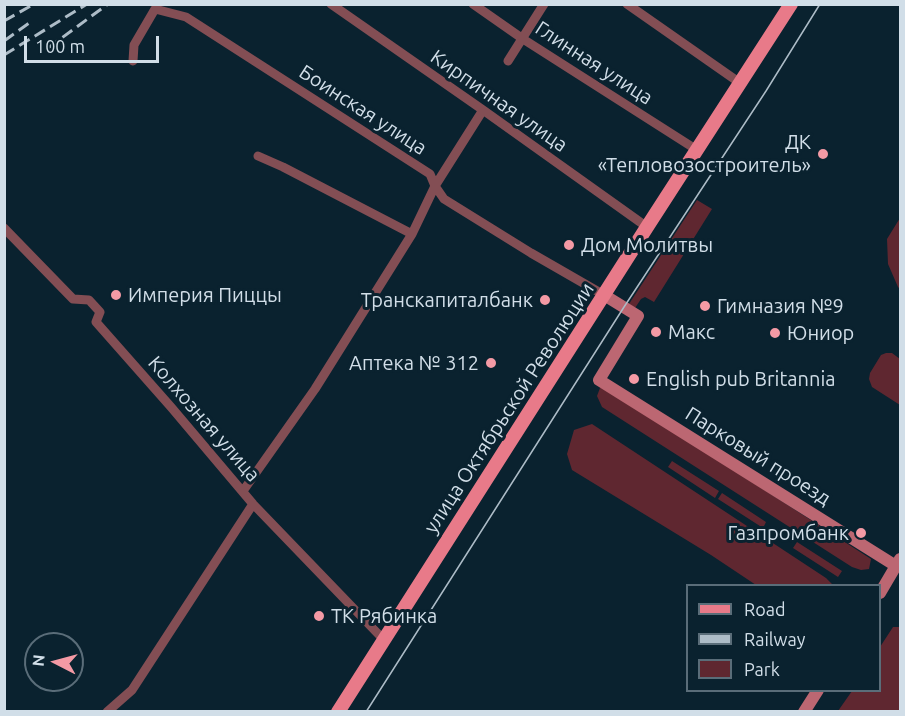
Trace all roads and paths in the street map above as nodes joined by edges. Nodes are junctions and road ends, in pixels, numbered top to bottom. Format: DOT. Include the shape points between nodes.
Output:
graph roads {
  1 [pos="331,4"];
  2 [pos="473,4"];
  3 [pos="544,4"];
  4 [pos="627,4"];
  5 [pos="785,7"];
  6 [pos="523,39"];
  7 [pos="133,61"];
  8 [pos="508,61"];
  9 [pos="741,83"];
  10 [pos="483,110"];
  11 [pos="697,150"];
  12 [pos="258,156"];
  13 [pos="435,186"];
  14 [pos="647,227"];
  15 [pos="4,228"];
  16 [pos="412,234"];
  17 [pos="604,295"];
  18 [pos="243,491"];
  19 [pos="253,504"];
  20 [pos="898,562"];
  21 [pos="881,590"];
  22 [pos="384,640"];
  23 [pos="817,692"];
  24 [pos="107,711"];
  25 [pos="338,711"];
  26 [pos="804,711"];
  1 -- 10 [label="street, Кирпичная улица"];
  2 -- 6 [label="street, Глинная улица"];
  3 -- 6 [label="street"];
  4 -- 9 [label="street"];
  5 -- 9 [label="main road, улица Октябрьской Революции"];
  6 -- 8 [label="street"];
  6 -- 11 [label="street, Глинная улица"];
  7 -- 13 [label="street, Боинская улица" via="134,45 155,9 186,17 430,174"];
  9 -- 11 [label="main road, улица Октябрьской Революции"];
  10 -- 13 [label="street"];
  10 -- 14 [label="street, Кирпичная улица"];
  11 -- 14 [label="main road, улица Октябрьской Революции"];
  12 -- 16 [label="street"];
  13 -- 16 [label="street"];
  13 -- 17 [label="street, Боинская улица" via="444,199"];
  14 -- 17 [label="main road, улица Октябрьской Революции"];
  15 -- 18 [label="street, Колхозная улица" via="73,299 89,300 100,312 96,322"];
  16 -- 18 [label="street" via="315,389"];
  17 -- 20 [label="street, Парковый проезд" via="638,316 599,380"];
  17 -- 22 [label="main road, улица Октябрьской Революции"];
  18 -- 19 [label="street, Колхозная улица"];
  19 -- 22 [label="street, Колхозная улица"];
  19 -- 24 [label="street" via="132,690"];
  20 -- 21 [label="street"];
  22 -- 25 [label="main road, улица Октябрьской Революции"];
  23 -- 26 [label="street"];
}
